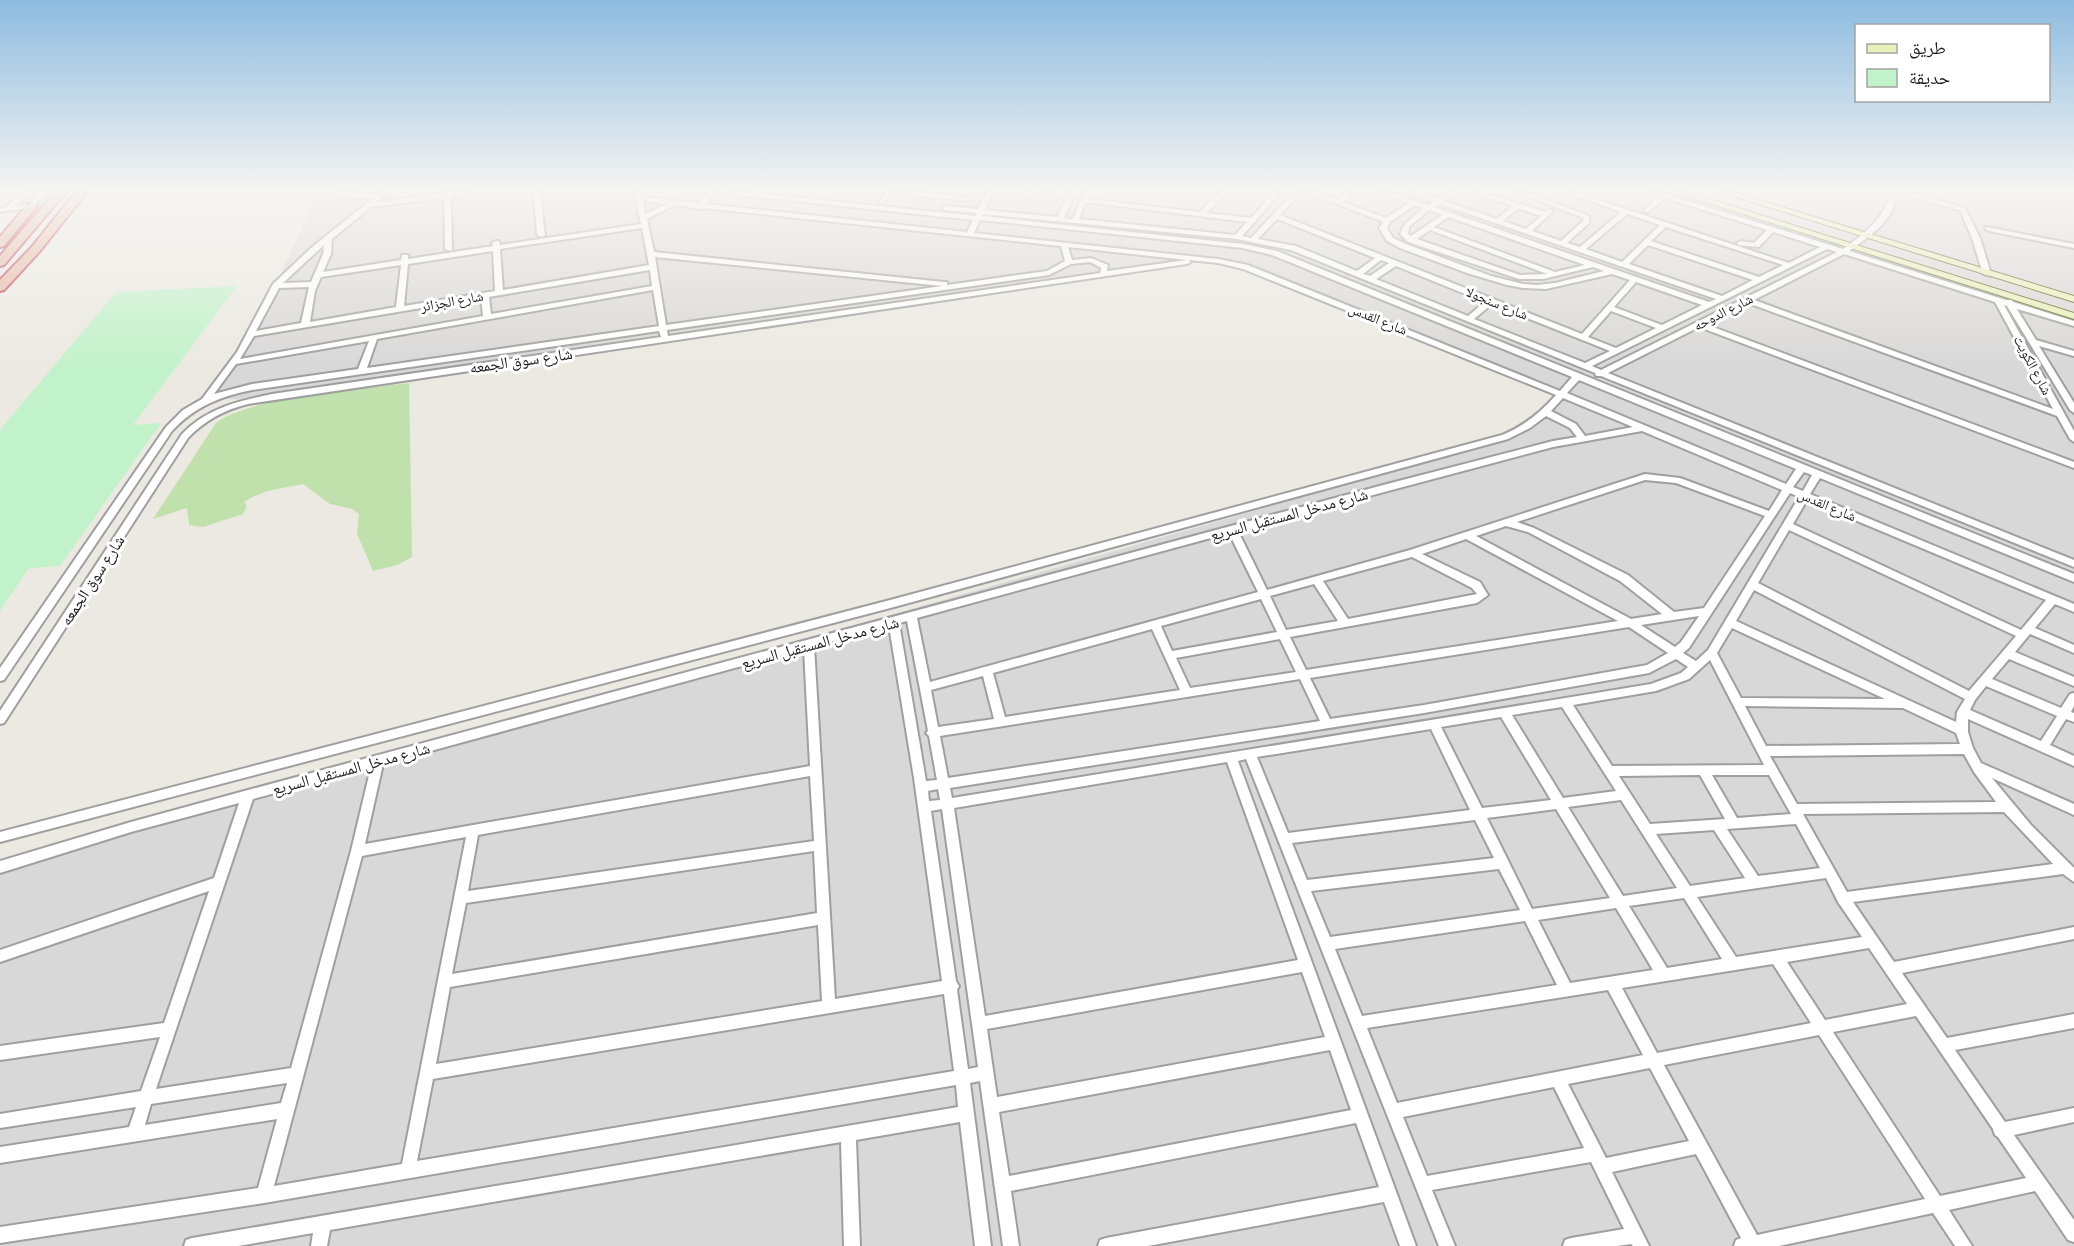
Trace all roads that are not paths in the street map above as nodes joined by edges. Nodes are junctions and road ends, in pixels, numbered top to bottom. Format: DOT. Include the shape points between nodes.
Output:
graph roads {
  1 [pos="14,250"];
  2 [pos="20,250"];
  3 [pos="35,250"];
  4 [pos="315,250"];
  5 [pos="327,250"];
  6 [pos="444,250"];
  7 [pos="463,250"];
  8 [pos="496,250"];
  9 [pos="650,250"];
  10 [pos="1066,250"];
  11 [pos="1112,250"];
  12 [pos="1240,250"];
  13 [pos="1260,250"];
  14 [pos="1290,250"];
  15 [pos="1298,250"];
  16 [pos="1361,250"];
  17 [pos="1419,250"];
  18 [pos="1437,250"];
  19 [pos="1491,250"];
  20 [pos="1551,250"];
  21 [pos="1581,250"];
  22 [pos="1638,250"];
  23 [pos="1670,250"];
  24 [pos="1744,250"];
  25 [pos="1819,250"];
  26 [pos="1846,250"];
  27 [pos="1852,250"];
  28 [pos="1852,250"];
  29 [pos="1910,250"];
  30 [pos="1980,250"];
  31 [pos="651,254"];
  32 [pos="1283,256"];
  33 [pos="1381,258"];
  34 [pos="405,259"];
  35 [pos="1203,260"];
  36 [pos="1069,262"];
  37 [pos="0,263"];
  38 [pos="1232,263"];
  39 [pos="1395,263"];
  40 [pos="1593,265"];
  41 [pos="1623,265"];
  42 [pos="1789,265"];
  43 [pos="653,267"];
  44 [pos="320,272"];
  45 [pos="1611,272"];
  46 [pos="1103,274"];
  47 [pos="1358,274"];
  48 [pos="1554,274"];
  49 [pos="1987,274"];
  50 [pos="0,276"];
  51 [pos="873,277"];
  52 [pos="1371,279"];
  53 [pos="1635,279"];
  54 [pos="1759,280"];
  55 [pos="1518,281"];
  56 [pos="314,284"];
  57 [pos="276,286"];
  58 [pos="960,286"];
  59 [pos="0,287"];
  60 [pos="657,287"];
  61 [pos="499,292"];
  62 [pos="485,295"];
  63 [pos="1417,298"];
  64 [pos="1722,298"];
  65 [pos="2001,298"];
  66 [pos="868,299"];
  67 [pos="2074,299"];
  68 [pos="1748,300"];
  69 [pos="1491,301"];
  70 [pos="2010,304"];
  71 [pos="1407,306"];
  72 [pos="1707,306"];
  73 [pos="1609,308"];
  74 [pos="400,309"];
  75 [pos="1720,314"];
  76 [pos="2074,316"];
  77 [pos="487,317"];
  78 [pos="1469,319"];
  79 [pos="1698,324"];
  80 [pos="2074,324"];
  81 [pos="305,326"];
  82 [pos="1664,328"];
  83 [pos="663,329"];
  84 [pos="250,334"];
  85 [pos="374,337"];
  86 [pos="1584,337"];
  87 [pos="665,339"];
  88 [pos="2032,341"];
  89 [pos="1617,351"];
  90 [pos="2074,354"];
  91 [pos="235,362"];
  92 [pos="422,363"];
  93 [pos="1586,366"];
  94 [pos="362,372"];
  95 [pos="1602,373"];
  96 [pos="420,375"];
  97 [pos="1578,376"];
  98 [pos="1590,381"];
  99 [pos="2059,385"];
  100 [pos="2074,390"];
  101 [pos="1562,394"];
  102 [pos="1660,396"];
  103 [pos="205,401"];
  104 [pos="1652,406"];
  105 [pos="2074,410"];
  106 [pos="1546,412"];
  107 [pos="2059,414"];
  108 [pos="1643,428"];
  109 [pos="1582,438"];
  110 [pos="2074,439"];
  111 [pos="2074,465"];
  112 [pos="1802,467"];
  113 [pos="1818,474"];
  114 [pos="1788,488"];
  115 [pos="1805,495"];
  116 [pos="1770,515"];
  117 [pos="1506,523"];
  118 [pos="1788,526"];
  119 [pos="1232,529"];
  120 [pos="1468,536"];
  121 [pos="1413,553"];
  122 [pos="2074,564"];
  123 [pos="2074,578"];
  124 [pos="1317,580"];
  125 [pos="1753,585"];
  126 [pos="1264,595"];
  127 [pos="2053,599"];
  128 [pos="894,603"];
  129 [pos="2074,608"];
  130 [pos="1707,611"];
  131 [pos="1673,616"];
  132 [pos="902,620"];
  133 [pos="1345,623"];
  134 [pos="1630,623"];
  135 [pos="1730,623"];
  136 [pos="1155,625"];
  137 [pos="2026,632"];
  138 [pos="1284,634"];
  139 [pos="809,645"];
  140 [pos="2074,649"];
  141 [pos="1677,653"];
  142 [pos="1712,653"];
  143 [pos="2008,654"];
  144 [pos="1170,655"];
  145 [pos="1697,667"];
  146 [pos="987,672"];
  147 [pos="1303,675"];
  148 [pos="0,676"];
  149 [pos="1985,681"];
  150 [pos="2074,682"];
  151 [pos="924,688"];
  152 [pos="1538,690"];
  153 [pos="1187,693"];
  154 [pos="1971,697"];
  155 [pos="2074,697"];
  156 [pos="1565,702"];
  157 [pos="1737,702"];
  158 [pos="1905,704"];
  159 [pos="1547,705"];
  160 [pos="1504,712"];
  161 [pos="1963,712"];
  162 [pos="472,714"];
  163 [pos="2069,716"];
  164 [pos="0,720"];
  165 [pos="1001,722"];
  166 [pos="1327,724"];
  167 [pos="1434,724"];
  168 [pos="1962,730"];
  169 [pos="932,733"];
  170 [pos="473,735"];
  171 [pos="2043,747"];
  172 [pos="1968,749"];
  173 [pos="1763,751"];
  174 [pos="1250,754"];
  175 [pos="1231,757"];
  176 [pos="378,760"];
  177 [pos="1095,760"];
  178 [pos="2074,761"];
  179 [pos="1978,766"];
  180 [pos="816,770"];
  181 [pos="1703,770"];
  182 [pos="1772,770"];
  183 [pos="1610,771"];
  184 [pos="1100,778"];
  185 [pos="943,783"];
  186 [pos="922,787"];
  187 [pos="248,795"];
  188 [pos="1625,795"];
  189 [pos="1559,803"];
  190 [pos="947,804"];
  191 [pos="926,807"];
  192 [pos="2009,807"];
  193 [pos="2074,810"];
  194 [pos="1478,814"];
  195 [pos="1797,814"];
  196 [pos="1734,823"];
  197 [pos="1717,824"];
  198 [pos="1647,829"];
  199 [pos="473,831"];
  200 [pos="0,837"];
  201 [pos="1285,839"];
  202 [pos="820,845"];
  203 [pos="357,851"];
  204 [pos="1503,863"];
  205 [pos="0,867"];
  206 [pos="1828,872"];
  207 [pos="2070,872"];
  208 [pos="219,882"];
  209 [pos="1755,883"];
  210 [pos="1303,886"];
  211 [pos="1687,892"];
  212 [pos="460,898"];
  213 [pos="1843,898"];
  214 [pos="1620,902"];
  215 [pos="1529,915"];
  216 [pos="824,918"];
  217 [pos="2074,933"];
  218 [pos="1871,942"];
  219 [pos="1326,944"];
  220 [pos="0,956"];
  221 [pos="1776,957"];
  222 [pos="1732,963"];
  223 [pos="1306,965"];
  224 [pos="1890,969"];
  225 [pos="1663,974"];
  226 [pos="444,982"];
  227 [pos="1612,982"];
  228 [pos="952,986"];
  229 [pos="1566,990"];
  230 [pos="829,1006"];
  231 [pos="1918,1009"];
  232 [pos="2074,1021"];
  233 [pos="1358,1023"];
  234 [pos="979,1024"];
  235 [pos="1822,1028"];
  236 [pos="169,1029"];
  237 [pos="1335,1042"];
  238 [pos="1944,1045"];
  239 [pos="0,1053"];
  240 [pos="1654,1061"];
  241 [pos="426,1073"];
  242 [pos="986,1073"];
  243 [pos="296,1074"];
  244 [pos="963,1077"];
  245 [pos="1558,1079"];
  246 [pos="146,1098"];
  247 [pos="990,1106"];
  248 [pos="286,1110"];
  249 [pos="1394,1111"];
  250 [pos="967,1113"];
  251 [pos="1361,1115"];
  252 [pos="2074,1115"];
  253 [pos="0,1120"];
  254 [pos="2000,1130"];
  255 [pos="134,1134"];
  256 [pos="848,1134"];
  257 [pos="1700,1146"];
  258 [pos="0,1155"];
  259 [pos="1598,1160"];
  260 [pos="408,1171"];
  261 [pos="2038,1183"];
  262 [pos="1423,1184"];
  263 [pos="1002,1185"];
  264 [pos="1389,1193"];
  265 [pos="264,1195"];
  266 [pos="1937,1204"];
  267 [pos="2069,1220"];
  268 [pos="323,1224"];
  269 [pos="2074,1234"];
  270 [pos="0,1235"];
  271 [pos="1638,1240"];
  272 [pos="1750,1245"];
  273 [pos="192,1246"];
  274 [pos="319,1246"];
  275 [pos="852,1246"];
  276 [pos="983,1246"];
  277 [pos="1011,1246"];
  278 [pos="1106,1246"];
  279 [pos="1408,1246"];
  280 [pos="1447,1246"];
  281 [pos="1571,1246"];
  282 [pos="1964,1246"];
  1 -- 37 [label="highway"];
  2 -- 50 [label="highway"];
  3 -- 59 [label="highway"];
  4 -- 57 [label="street"];
  5 -- 44 [label="street"];
  6 -- 34 [label="street"];
  7 -- 34 [label="street"];
  8 -- 61 [label="street"];
  9 -- 31 [label="street"];
  10 -- 36 [label="street"];
  11 -- 35 [label="street, شارع القدس"];
  12 -- 38 [label="street"];
  13 -- 32 [label="street, شارع القدس"];
  14 -- 32 [label="street"];
  15 -- 47 [label="street"];
  16 -- 33 [label="street, شارع سنجولا"];
  17 -- 55 [label="street"];
  18 -- 55 [label="street"];
  19 -- 48 [label="street"];
  20 -- 40 [label="street"];
  21 -- 41 [label="street"];
  22 -- 41 [label="street"];
  23 -- 54 [label="street"];
  24 -- 42 [label="street"];
  25 -- 42 [label="street, شارع الدوحه"];
  26 -- 68 [label="street, شارع الدوحه"];
  27 -- 65 [label="main road" via="1993,291"];
  28 -- 65 [label="street"];
  29 -- 49 [label="main road"];
  30 -- 49 [label="street"];
  31 -- 43 [label="street"];
  31 -- 51 [label="street"];
  32 -- 71 [label="street, شارع القدس"];
  33 -- 39 [label="street, شارع سنجولا"];
  33 -- 47 [label="street"];
  34 -- 44 [label="street"];
  34 -- 74 [label="street"];
  35 -- 38 [label="street, شارع القدس"];
  35 -- 46 [label="street, شارع سوق الجمعه"];
  36 -- 46 [label="street" via="1100,262 1105,267"];
  36 -- 58 [label="street, شارع سوق الجمعه" via="1049,273"];
  38 -- 101 [label="street, شارع القدس"];
  39 -- 52 [label="street"];
  39 -- 69 [label="street, شارع سنجولا"];
  40 -- 45 [label="street"];
  40 -- 48 [label="street"];
  41 -- 64 [label="street"];
  42 -- 54 [label="street, شارع الدوحه"];
  43 -- 60 [label="street"];
  43 -- 61 [label="street, شارع الجزائر"];
  44 -- 56 [label="street"];
  45 -- 53 [label="street"];
  45 -- 55 [label="street" via="1548,286"];
  46 -- 87 [label="street, شارع سوق الجمعه"];
  47 -- 52 [label="street"];
  48 -- 55 [label="street"];
  49 -- 67 [label="main road"];
  51 -- 58 [label="street"];
  51 -- 66 [label="street"];
  52 -- 63 [label="street"];
  53 -- 72 [label="street"];
  53 -- 73 [label="street"];
  54 -- 64 [label="street, شارع الدوحه"];
  56 -- 57 [label="street"];
  56 -- 81 [label="street"];
  57 -- 84 [label="street"];
  58 -- 66 [label="street, شارع سوق الجمعه"];
  60 -- 77 [label="street"];
  60 -- 83 [label="street"];
  61 -- 62 [label="street, شارع الجزائر"];
  62 -- 74 [label="street, شارع الجزائر"];
  62 -- 77 [label="street"];
  63 -- 71 [label="street"];
  63 -- 78 [label="street"];
  64 -- 72 [label="street, شارع الدوحه"];
  65 -- 70 [label="street, شارع الكويت"];
  65 -- 76 [label="main road"];
  65 -- 107 [label="street, شارع الكويت"];
  66 -- 83 [label="street, شارع سوق الجمعه"];
  68 -- 75 [label="street, شارع الدوحه"];
  68 -- 107 [label="street"];
  69 -- 78 [label="street"];
  69 -- 86 [label="street, شارع سنجولا"];
  70 -- 80 [label="street"];
  70 -- 88 [label="street, شارع الكويت"];
  71 -- 97 [label="street, شارع القدس"];
  72 -- 75 [label="street"];
  72 -- 82 [label="street, شارع الدوحه"];
  73 -- 82 [label="street"];
  73 -- 86 [label="street"];
  74 -- 81 [label="street, شارع الجزائر"];
  75 -- 79 [label="street, شارع الدوحه"];
  77 -- 85 [label="street"];
  78 -- 93 [label="street"];
  79 -- 95 [label="street, شارع الدوحه"];
  79 -- 111 [label="street"];
  81 -- 84 [label="street, شارع الجزائر"];
  82 -- 89 [label="street, شارع الدوحه"];
  83 -- 87 [label="street"];
  83 -- 92 [label="street, شارع سوق الجمعه"];
  84 -- 91 [label="street"];
  85 -- 91 [label="street"];
  85 -- 94 [label="street"];
  86 -- 89 [label="street, شارع سنجولا"];
  87 -- 96 [label="street, شارع سوق الجمعه"];
  88 -- 90 [label="street"];
  88 -- 99 [label="street, شارع الكويت"];
  89 -- 93 [label="street, شارع الدوحه"];
  91 -- 103 [label="street"];
  92 -- 94 [label="street, شارع سوق الجمعه"];
  92 -- 96 [label="street"];
  93 -- 95 [label="street"];
  94 -- 103 [label="street, شارع سوق الجمعه" via="238,390"];
  95 -- 98 [label="street, شارع الدوحه"];
  95 -- 102 [label="street"];
  96 -- 164 [label="street, شارع سوق الجمعه" via="234,404 192,427"];
  97 -- 98 [label="street, شارع القدس"];
  97 -- 101 [label="street, شارع مدخل المستقبل السريع"];
  98 -- 104 [label="street, شارع القدس"];
  99 -- 100 [label="street"];
  99 -- 105 [label="street, شارع الكويت"];
  101 -- 106 [label="street, شارع مدخل المستقبل السريع"];
  101 -- 108 [label="street, شارع القدس"];
  102 -- 104 [label="street"];
  102 -- 122 [label="street"];
  103 -- 148 [label="street, شارع سوق الجمعه" via="169,429"];
  104 -- 112 [label="street, شارع القدس"];
  106 -- 109 [label="street" via="1573,426"];
  106 -- 128 [label="street, شارع مدخل المستقبل السريع" via="1530,427 1504,437"];
  107 -- 110 [label="street, شارع الكويت"];
  108 -- 109 [label="street, شارع مدخل المستقبل السريع"];
  108 -- 114 [label="street, شارع القدس"];
  109 -- 119 [label="street, شارع مدخل المستقبل السريع"];
  112 -- 113 [label="street, شارع القدس"];
  112 -- 114 [label="street"];
  113 -- 115 [label="street"];
  113 -- 123 [label="street, شارع القدس"];
  114 -- 115 [label="street, شارع القدس"];
  114 -- 116 [label="street"];
  115 -- 118 [label="street"];
  115 -- 127 [label="street, شارع القدس"];
  116 -- 117 [label="street" via="1677,480 1656,476"];
  116 -- 130 [label="street"];
  117 -- 120 [label="street"];
  117 -- 131 [label="street" via="1531,530 1624,578"];
  118 -- 125 [label="street"];
  118 -- 137 [label="street"];
  119 -- 126 [label="street"];
  119 -- 132 [label="street, شارع مدخل المستقبل السريع"];
  120 -- 121 [label="street"];
  120 -- 134 [label="street"];
  121 -- 124 [label="street"];
  121 -- 133 [label="street" via="1476,585 1483,595"];
  124 -- 126 [label="street"];
  124 -- 133 [label="street"];
  125 -- 135 [label="street"];
  125 -- 154 [label="street"];
  126 -- 136 [label="street"];
  126 -- 138 [label="street"];
  127 -- 129 [label="street, شارع القدس"];
  127 -- 137 [label="street"];
  128 -- 132 [label="street"];
  128 -- 162 [label="street, شارع مدخل المستقبل السريع"];
  130 -- 131 [label="street"];
  130 -- 141 [label="street"];
  131 -- 134 [label="street"];
  132 -- 139 [label="street, شارع مدخل المستقبل السريع"];
  132 -- 151 [label="street"];
  132 -- 186 [label="street"];
  133 -- 138 [label="street"];
  134 -- 141 [label="street"];
  134 -- 147 [label="street"];
  135 -- 142 [label="street"];
  135 -- 158 [label="street"];
  136 -- 144 [label="street"];
  136 -- 146 [label="street"];
  137 -- 140 [label="street"];
  137 -- 143 [label="street"];
  138 -- 144 [label="street"];
  138 -- 147 [label="street"];
  139 -- 170 [label="street, شارع مدخل المستقبل السريع"];
  139 -- 180 [label="street"];
  141 -- 145 [label="street"];
  141 -- 152 [label="street" via="1638,673"];
  142 -- 145 [label="street"];
  142 -- 157 [label="street"];
  143 -- 149 [label="street"];
  143 -- 150 [label="street"];
  144 -- 153 [label="street"];
  145 -- 156 [label="street" via="1652,688"];
  146 -- 151 [label="street"];
  146 -- 165 [label="street"];
  147 -- 153 [label="street"];
  147 -- 166 [label="street"];
  149 -- 154 [label="street"];
  149 -- 163 [label="street"];
  151 -- 169 [label="street"];
  152 -- 159 [label="street"];
  152 -- 166 [label="street"];
  153 -- 165 [label="street"];
  154 -- 161 [label="street"];
  155 -- 163 [label="street"];
  156 -- 159 [label="street"];
  156 -- 183 [label="street"];
  157 -- 158 [label="street"];
  157 -- 173 [label="street"];
  158 -- 168 [label="street"];
  159 -- 160 [label="street"];
  160 -- 167 [label="street"];
  160 -- 189 [label="street"];
  161 -- 168 [label="street"];
  161 -- 171 [label="street"];
  162 -- 170 [label="street"];
  162 -- 200 [label="street, شارع مدخل المستقبل السريع"];
  163 -- 171 [label="street"];
  165 -- 169 [label="street"];
  166 -- 177 [label="street"];
  167 -- 174 [label="street"];
  167 -- 194 [label="street"];
  168 -- 172 [label="street"];
  169 -- 185 [label="street"];
  170 -- 176 [label="street, شارع مدخل المستقبل السريع"];
  171 -- 178 [label="street"];
  172 -- 173 [label="street"];
  172 -- 179 [label="street"];
  173 -- 182 [label="street"];
  174 -- 175 [label="street"];
  174 -- 201 [label="street"];
  175 -- 184 [label="street"];
  175 -- 223 [label="street"];
  176 -- 187 [label="street, شارع مدخل المستقبل السريع"];
  176 -- 203 [label="street"];
  177 -- 184 [label="street"];
  177 -- 185 [label="street"];
  179 -- 192 [label="street"];
  179 -- 193 [label="street"];
  180 -- 199 [label="street"];
  180 -- 202 [label="street"];
  181 -- 182 [label="street"];
  181 -- 183 [label="street"];
  181 -- 196 [label="street"];
  182 -- 195 [label="street"];
  183 -- 188 [label="street"];
  184 -- 190 [label="street"];
  185 -- 186 [label="street"];
  185 -- 190 [label="street"];
  186 -- 191 [label="street"];
  187 -- 205 [label="street, شارع مدخل المستقبل السريع"];
  187 -- 208 [label="street"];
  188 -- 189 [label="street"];
  188 -- 198 [label="street"];
  189 -- 194 [label="street"];
  189 -- 214 [label="street"];
  190 -- 191 [label="street"];
  190 -- 234 [label="street"];
  191 -- 228 [label="street"];
  192 -- 195 [label="street"];
  192 -- 207 [label="street"];
  194 -- 201 [label="street"];
  194 -- 204 [label="street"];
  195 -- 196 [label="street"];
  195 -- 206 [label="street"];
  196 -- 197 [label="street"];
  197 -- 198 [label="street"];
  197 -- 209 [label="street"];
  198 -- 211 [label="street"];
  199 -- 203 [label="street"];
  199 -- 212 [label="street"];
  201 -- 210 [label="street"];
  202 -- 212 [label="street"];
  202 -- 216 [label="street"];
  203 -- 243 [label="street"];
  204 -- 210 [label="street"];
  204 -- 215 [label="street"];
  206 -- 209 [label="street"];
  206 -- 213 [label="street"];
  207 -- 213 [label="street"];
  208 -- 220 [label="street"];
  208 -- 236 [label="street"];
  209 -- 211 [label="street"];
  210 -- 219 [label="street"];
  211 -- 214 [label="street"];
  211 -- 222 [label="street"];
  212 -- 226 [label="street"];
  213 -- 218 [label="street"];
  214 -- 215 [label="street"];
  214 -- 225 [label="street"];
  215 -- 219 [label="street"];
  215 -- 229 [label="street"];
  216 -- 226 [label="street"];
  216 -- 230 [label="street"];
  217 -- 224 [label="street"];
  218 -- 221 [label="street"];
  218 -- 224 [label="street"];
  219 -- 233 [label="street"];
  221 -- 222 [label="street"];
  221 -- 235 [label="street"];
  222 -- 225 [label="street"];
  223 -- 234 [label="street"];
  223 -- 237 [label="street"];
  224 -- 231 [label="street"];
  225 -- 227 [label="street"];
  226 -- 241 [label="street"];
  227 -- 229 [label="street"];
  227 -- 240 [label="street"];
  228 -- 230 [label="street"];
  228 -- 244 [label="street"];
  229 -- 233 [label="street"];
  230 -- 241 [label="street"];
  231 -- 235 [label="street"];
  231 -- 238 [label="street"];
  232 -- 238 [label="street"];
  233 -- 249 [label="street"];
  234 -- 242 [label="street"];
  235 -- 240 [label="street"];
  235 -- 266 [label="street"];
  236 -- 239 [label="street"];
  236 -- 246 [label="street"];
  237 -- 247 [label="street"];
  237 -- 251 [label="street"];
  238 -- 254 [label="street"];
  240 -- 245 [label="street"];
  240 -- 257 [label="street"];
  241 -- 260 [label="street"];
  242 -- 244 [label="street"];
  242 -- 247 [label="street"];
  243 -- 246 [label="street"];
  243 -- 248 [label="street"];
  244 -- 250 [label="street"];
  244 -- 260 [label="street"];
  245 -- 249 [label="street"];
  245 -- 259 [label="street"];
  246 -- 253 [label="street"];
  246 -- 255 [label="street"];
  247 -- 263 [label="street"];
  248 -- 255 [label="street"];
  248 -- 265 [label="street"];
  249 -- 262 [label="street"];
  250 -- 256 [label="street"];
  250 -- 276 [label="street"];
  251 -- 263 [label="street"];
  251 -- 264 [label="street"];
  252 -- 254 [label="street"];
  254 -- 261 [label="street"];
  255 -- 258 [label="street"];
  256 -- 268 [label="street"];
  256 -- 275 [label="street"];
  257 -- 259 [label="street"];
  257 -- 272 [label="street"];
  259 -- 262 [label="street"];
  259 -- 271 [label="street"];
  260 -- 265 [label="street"];
  261 -- 266 [label="street"];
  261 -- 267 [label="street"];
  262 -- 280 [label="street"];
  263 -- 277 [label="street"];
  264 -- 278 [label="street"];
  264 -- 279 [label="street"];
  265 -- 270 [label="street"];
  266 -- 272 [label="street"];
  266 -- 282 [label="street"];
  267 -- 269 [label="street"];
  268 -- 273 [label="street"];
  268 -- 274 [label="street"];
  271 -- 281 [label="street"];
}
